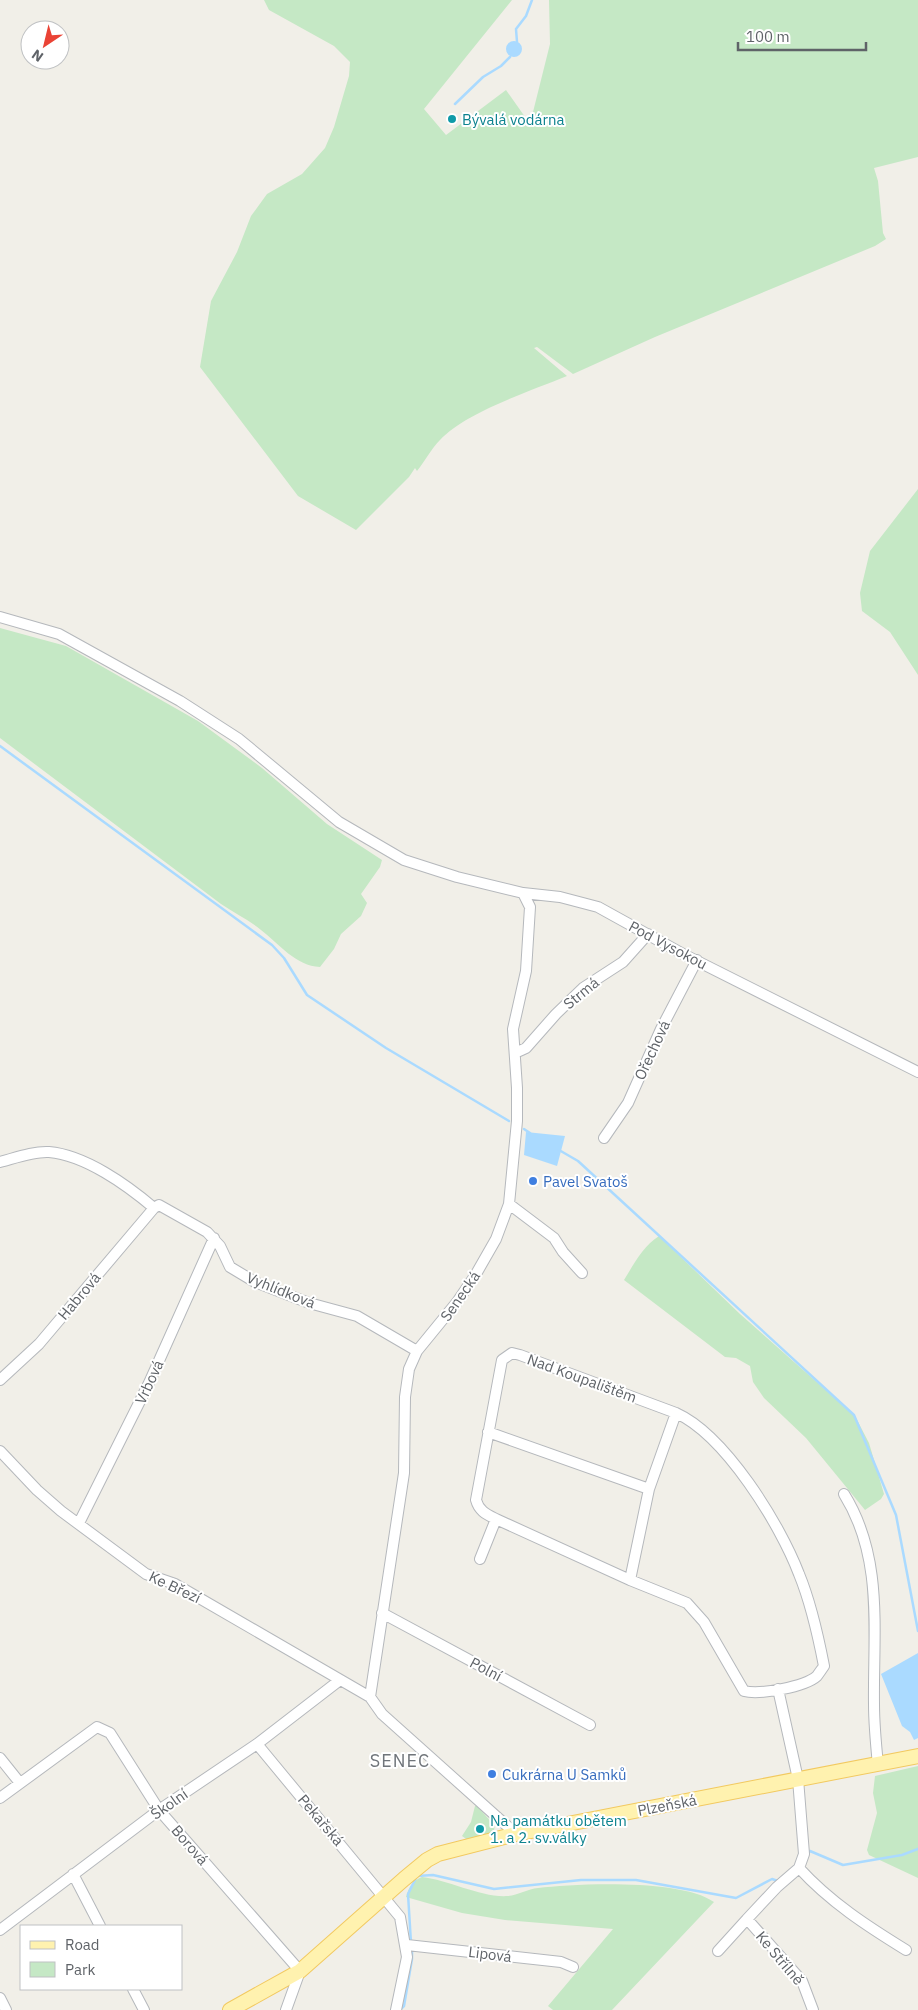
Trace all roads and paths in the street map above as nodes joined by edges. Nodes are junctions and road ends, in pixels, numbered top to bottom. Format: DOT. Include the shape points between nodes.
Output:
graph roads {
  1 [pos="0,617"];
  2 [pos="523,892"];
  3 [pos="648,934"];
  4 [pos="697,960"];
  5 [pos="516,1053"];
  6 [pos="918,1072"];
  7 [pos="604,1138"];
  8 [pos="0,1162"];
  9 [pos="509,1204"];
  10 [pos="154,1208"];
  11 [pos="214,1238"];
  12 [pos="582,1273"];
  13 [pos="417,1351"];
  14 [pos="0,1380"];
  15 [pos="676,1413"];
  16 [pos="488,1432"];
  17 [pos="0,1451"];
  18 [pos="649,1489"];
  19 [pos="844,1494"];
  20 [pos="496,1519"];
  21 [pos="79,1523"];
  22 [pos="480,1559"];
  23 [pos="630,1580"];
  24 [pos="382,1613"];
  25 [pos="340,1680"];
  26 [pos="778,1689"];
  27 [pos="370,1697"];
  28 [pos="590,1725"];
  29 [pos="257,1744"];
  30 [pos="918,1756"];
  31 [pos="0,1758"];
  32 [pos="878,1765"];
  33 [pos="798,1779"];
  34 [pos="20,1783"];
  35 [pos="0,1798"];
  36 [pos="159,1810"];
  37 [pos="516,1834"];
  38 [pos="799,1868"];
  39 [pos="73,1874"];
  40 [pos="385,1896"];
  41 [pos="748,1919"];
  42 [pos="99,1925"];
  43 [pos="0,1930"];
  44 [pos="407,1945"];
  45 [pos="906,1950"];
  46 [pos="718,1951"];
  47 [pos="573,1967"];
  48 [pos="300,1971"];
  49 [pos="134,1990"];
  50 [pos="0,1998"];
  51 [pos="6,2010"];
  52 [pos="144,2010"];
  53 [pos="230,2010"];
  54 [pos="286,2010"];
  55 [pos="396,2010"];
  56 [pos="813,2010"];
  1 -- 2 [label="street, Pod Vysokou" via="59,634 180,701 239,739 339,822 404,860 457,877"];
  2 -- 3 [label="street, Pod Vysokou" via="598,907"];
  2 -- 5 [label="street, Senecká" via="530,907 526,971 513,1029"];
  3 -- 4 [label="street, Pod Vysokou"];
  3 -- 5 [label="street, Strmá" via="623,962 583,988 526,1048"];
  4 -- 6 [label="street, Pod Vysokou"];
  4 -- 7 [label="street, Ořechová" via="628,1103"];
  5 -- 9 [label="street, Senecká" via="517,1121"];
  8 -- 10 [label="street, Vyhlídková" via="49,1152 78,1160 126,1185"];
  9 -- 12 [label="street" via="554,1238"];
  9 -- 13 [label="street, Senecká" via="496,1239 476,1274"];
  10 -- 11 [label="street, Vyhlídková" via="159,1205"];
  10 -- 14 [label="street, Habrová" via="39,1344"];
  11 -- 13 [label="street, Vyhlídková" via="230,1267 255,1282 357,1316"];
  11 -- 21 [label="street, Vrbová" via="150,1383"];
  13 -- 24 [label="street, Senecká" via="409,1369 405,1397 404,1472"];
  15 -- 16 [label="street, Nad Koupalištěm" via="512,1353 502,1360"];
  15 -- 18 [label="street"];
  15 -- 26 [label="street, Nad Koupalištěm" via="688,1418 712,1438 745,1478 776,1526 799,1573 817,1628 824,1666 816,1676 801,1684"];
  16 -- 18 [label="street"];
  16 -- 20 [label="street, Nad Koupalištěm" via="476,1500 482,1511"];
  17 -- 21 [label="street, Ke Březí" via="49,1501"];
  18 -- 23 [label="street"];
  19 -- 32 [label="street" via="861,1526 870,1558 876,1638 874,1702"];
  20 -- 22 [label="street"];
  20 -- 23 [label="street, Nad Koupalištěm"];
  21 -- 25 [label="street, Ke Březí" via="146,1574 175,1584"];
  23 -- 26 [label="street, Nad Koupalištěm" via="687,1603 704,1622 744,1691 753,1694"];
  24 -- 27 [label="street, Senecká"];
  24 -- 28 [label="street, Polní"];
  25 -- 27 [label="street, Ke Březí"];
  25 -- 29 [label="street, Školní"];
  26 -- 33 [label="street"];
  27 -- 37 [label="street" via="382,1714"];
  29 -- 36 [label="street, Školní"];
  29 -- 40 [label="street, Pekařská"];
  30 -- 32 [label="main road, Plzeňská"];
  31 -- 34 [label="street"];
  32 -- 33 [label="main road, Plzeňská"];
  33 -- 37 [label="main road, Plzeňská"];
  33 -- 38 [label="street" via="805,1841"];
  34 -- 35 [label="street"];
  34 -- 36 [label="street, Borová" via="97,1728 110,1734"];
  36 -- 39 [label="street, Školní"];
  36 -- 48 [label="street, Borová"];
  37 -- 40 [label="main road, Plzeňská" via="438,1854 426,1860"];
  38 -- 41 [label="street, Ke Střílně"];
  38 -- 45 [label="street" via="839,1906"];
  39 -- 42 [label="street"];
  39 -- 43 [label="street, Školní"];
  40 -- 44 [label="street" via="400,1917"];
  40 -- 48 [label="main road, Plzeňská"];
  41 -- 46 [label="street"];
  41 -- 56 [label="street, Ke Střílně" via="802,1981"];
  44 -- 47 [label="street, Lipová" via="561,1962"];
  44 -- 55 [label="street" via="407,1963"];
  48 -- 53 [label="main road, Plzeňská"];
  48 -- 54 [label="street"];
  49 -- 52 [label="street"];
  50 -- 51 [label="street"];
}
